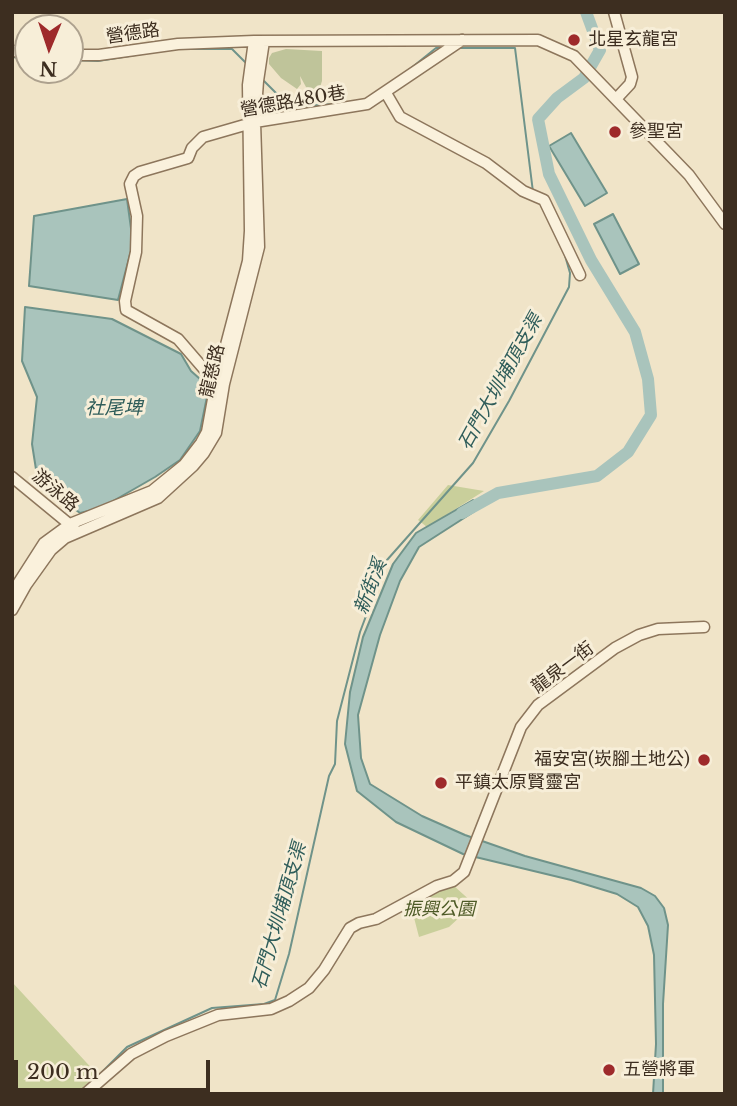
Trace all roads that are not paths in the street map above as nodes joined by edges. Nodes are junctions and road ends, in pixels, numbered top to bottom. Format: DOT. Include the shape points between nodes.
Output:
graph roads {
  1 [pos="614,12"];
  2 [pos="463,39"];
  3 [pos="259,41"];
  4 [pos="84,55"];
  5 [pos="386,93"];
  6 [pos="616,99"];
  7 [pos="251,124"];
  8 [pos="725,223"];
  9 [pos="580,275"];
  10 [pos="220,383"];
  11 [pos="12,477"];
  12 [pos="74,527"];
  13 [pos="23,582"];
  14 [pos="12,593"];
  15 [pos="12,610"];
  16 [pos="704,627"];
  17 [pos="85,1094"];
  1 -- 6 [label="street" via="632,77"];
  2 -- 3 [label="street, 營德路"];
  2 -- 5 [label="street, 營德路480巷"];
  2 -- 6 [label="street, 營德路" via="538,40 574,56"];
  3 -- 4 [label="street, 營德路"];
  3 -- 7 [label="street, 龍慈路" via="247,85"];
  5 -- 7 [label="street, 營德路480巷" via="367,104"];
  5 -- 9 [label="street" via="400,117 544,200"];
  6 -- 8 [label="street" via="688,174"];
  7 -- 10 [label="street, 龍慈路" via="259,247"];
  7 -- 10 [label="street, 營德路480巷" via="203,137 188,158 140,172 130,184 137,216 136,252 126,310 178,339"];
  10 -- 12 [label="street, 龍慈路" via="216,433 193,467 158,498"];
  11 -- 12 [label="street, 游泳路"];
  12 -- 13 [label="street, 龍慈路"];
  13 -- 14 [label="street, 龍慈路"];
  13 -- 15 [label="street, 龍慈路"];
  16 -- 17 [label="street, 龍泉一街" via="658,629 639,635 538,705 521,727 468,864 453,881 350,929 309,988 289,1001 271,1009 218,1015 166,1036 131,1054"];
}
